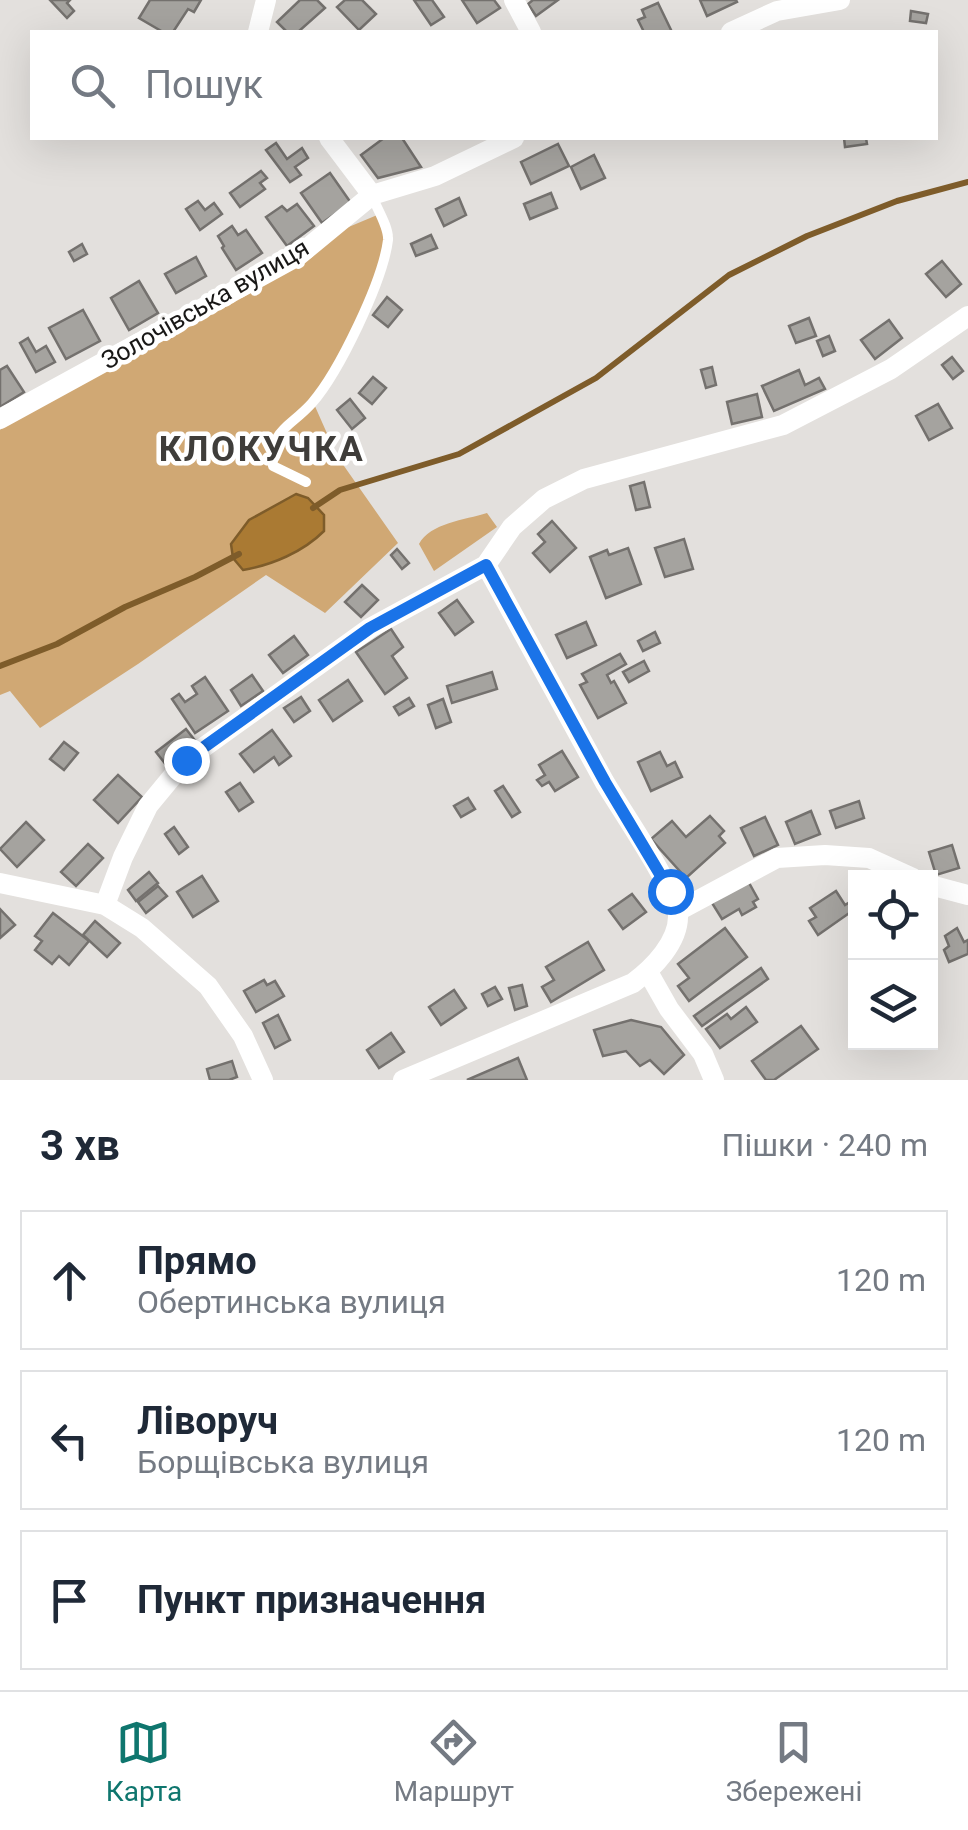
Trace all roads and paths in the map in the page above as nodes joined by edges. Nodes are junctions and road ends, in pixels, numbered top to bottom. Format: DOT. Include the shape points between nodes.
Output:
graph roads {
  1 [pos="266,0"];
  2 [pos="514,0"];
  3 [pos="840,0"];
  4 [pos="258,30"];
  5 [pos="530,30"];
  6 [pos="734,30"];
  7 [pos="331,140"];
  8 [pos="510,140"];
  9 [pos="372,195"];
  10 [pos="968,316"];
  11 [pos="0,419"];
  12 [pos="306,482"];
  13 [pos="486,565"];
  14 [pos="895,870"];
  15 [pos="0,882"];
  16 [pos="938,888"];
  17 [pos="968,895"];
  18 [pos="105,905"];
  19 [pos="678,911"];
  20 [pos="648,972"];
  21 [pos="263,1080"];
  22 [pos="403,1080"];
  23 [pos="714,1080"];
  1 -- 4 [label="street"];
  2 -- 5 [label="street"];
  3 -- 6 [label="street" via="777,11"];
  7 -- 9 [label="street"];
  8 -- 9 [label="street, Золочівська вулиця" via="435,176"];
  9 -- 11 [label="street, Золочівська вулиця" via="298,256"];
  9 -- 12 [label="lane" via="388,236 367,306 332,374 272,449 273,466"];
  10 -- 13 [label="street" via="891,369 784,425 584,479 544,499 512,526"];
  13 -- 18 [label="street" via="370,628 186,760 148,806"];
  13 -- 19 [label="street"];
  14 -- 19 [label="street" via="869,858 777,858"];
  15 -- 18 [label="street"];
  16 -- 17 [label="street"];
  18 -- 21 [label="street" via="208,986"];
  19 -- 20 [label="street" via="666,950"];
  20 -- 22 [label="street"];
  20 -- 23 [label="street"];
}
